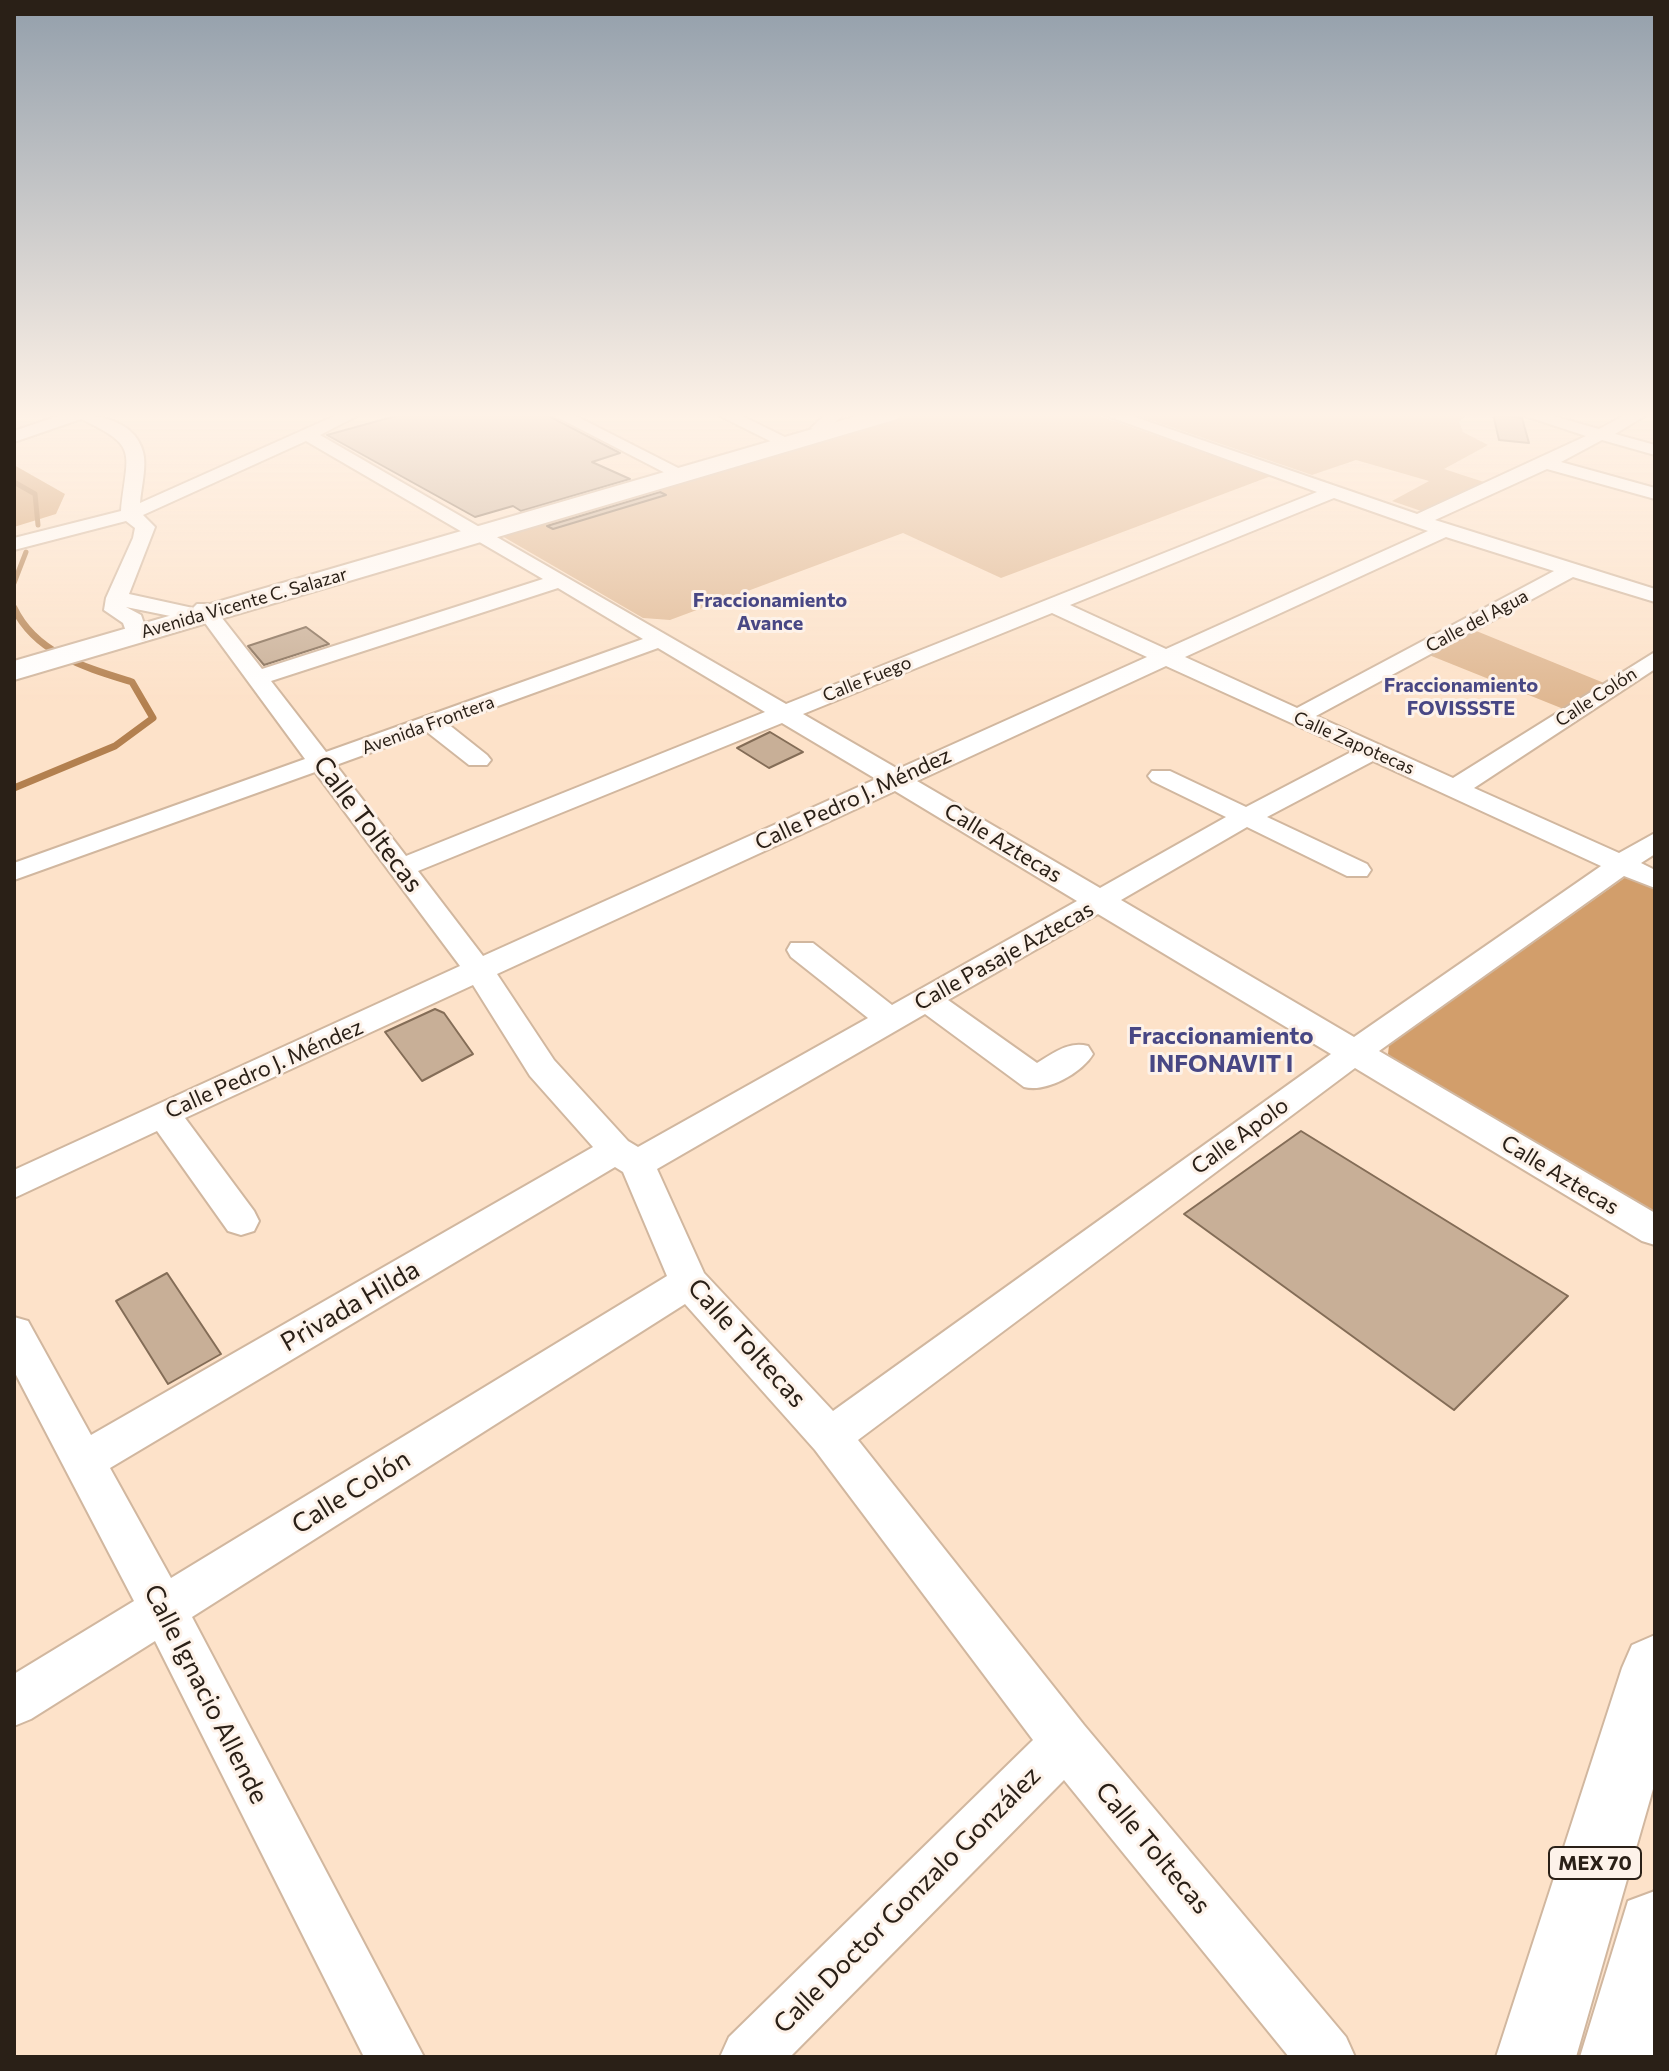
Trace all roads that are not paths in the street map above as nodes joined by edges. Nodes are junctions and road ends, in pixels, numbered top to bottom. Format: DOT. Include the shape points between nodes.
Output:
graph roads {
  1 [pos="130,511"];
  2 [pos="138,511"];
  3 [pos="442,511"];
  4 [pos="547,511"];
  5 [pos="1286,511"];
  6 [pos="1392,511"];
  7 [pos="1440,511"];
  8 [pos="130,514"];
  9 [pos="1419,520"];
  10 [pos="1445,530"];
  11 [pos="478,531"];
  12 [pos="14,544"];
  13 [pos="1572,569"];
  14 [pos="560,580"];
  15 [pos="1655,596"];
  16 [pos="116,598"];
  17 [pos="1052,605"];
  18 [pos="199,612"];
  19 [pos="136,631"];
  20 [pos="660,640"];
  21 [pos="96,643"];
  22 [pos="1165,657"];
  23 [pos="1655,659"];
  24 [pos="14,664"];
  25 [pos="14,671"];
  26 [pos="257,678"];
  27 [pos="782,712"];
  28 [pos="1297,717"];
  29 [pos="432,724"];
  30 [pos="1372,751"];
  31 [pos="478,760"];
  32 [pos="323,764"];
  33 [pos="1161,776"];
  34 [pos="894,779"];
  35 [pos="1456,788"];
  36 [pos="1248,816"];
  37 [pos="1655,841"];
  38 [pos="1623,866"];
  39 [pos="400,868"];
  40 [pos="1357,870"];
  41 [pos="14,872"];
  42 [pos="1655,880"];
  43 [pos="1101,902"];
  44 [pos="802,950"];
  45 [pos="480,972"];
  46 [pos="927,1000"];
  47 [pos="891,1020"];
  48 [pos="1354,1053"];
  49 [pos="1077,1054"];
  50 [pos="163,1114"];
  51 [pos="626,1157"];
  52 [pos="14,1185"];
  53 [pos="241,1221"];
  54 [pos="1655,1231"];
  55 [pos="689,1282"];
  56 [pos="14,1333"];
  57 [pos="830,1437"];
  58 [pos="84,1461"];
  59 [pos="163,1609"];
  60 [pos="1655,1668"];
  61 [pos="14,1702"];
  62 [pos="1066,1743"];
  63 [pos="1655,1928"];
  64 [pos="395,2057"];
  65 [pos="749,2057"];
  66 [pos="1326,2057"];
  67 [pos="1536,2057"];
  68 [pos="1620,2057"];
  1 -- 8 [label="street"];
  2 -- 8 [label="street"];
  3 -- 11 [label="street, Calle Aztecas"];
  4 -- 11 [label="main road, Avenida Vicente C. Salazar"];
  5 -- 17 [label="street, Calle Fuego"];
  6 -- 9 [label="street"];
  7 -- 9 [label="street"];
  8 -- 12 [label="street"];
  8 -- 16 [label="street" via="145,527 143,543"];
  9 -- 10 [label="street"];
  10 -- 13 [label="street"];
  10 -- 22 [label="street, Calle Pedro J. Méndez"];
  11 -- 14 [label="street, Calle Aztecas"];
  11 -- 18 [label="main road, Avenida Vicente C. Salazar"];
  13 -- 15 [label="street"];
  13 -- 28 [label="street, Calle del Agua"];
  14 -- 20 [label="street, Calle Aztecas"];
  14 -- 26 [label="street"];
  16 -- 18 [label="street"];
  16 -- 19 [label="street" via="115,610 133,620"];
  17 -- 22 [label="street, Calle Zapotecas"];
  17 -- 27 [label="street, Calle Fuego"];
  18 -- 19 [label="main road, Avenida Vicente C. Salazar"];
  18 -- 26 [label="street, Calle Toltecas"];
  19 -- 21 [label="main road, Avenida Vicente C. Salazar"];
  20 -- 27 [label="street, Calle Aztecas"];
  20 -- 29 [label="street, Avenida Frontera"];
  21 -- 24 [label="main road, Avenida Vicente C. Salazar"];
  21 -- 25 [label="main road, Avenida Vicente C. Salazar"];
  22 -- 28 [label="street, Calle Zapotecas"];
  22 -- 34 [label="street, Calle Pedro J. Méndez"];
  23 -- 35 [label="street, Calle Colón"];
  26 -- 32 [label="street, Calle Toltecas"];
  27 -- 34 [label="street, Calle Aztecas"];
  27 -- 39 [label="street, Calle Fuego"];
  28 -- 30 [label="street, Calle Zapotecas"];
  29 -- 31 [label="street"];
  29 -- 32 [label="street, Avenida Frontera"];
  30 -- 35 [label="street, Calle Zapotecas"];
  30 -- 36 [label="street, Calle Pasaje Aztecas"];
  32 -- 39 [label="street, Calle Toltecas"];
  32 -- 41 [label="street, Avenida Frontera"];
  33 -- 36 [label="street"];
  34 -- 43 [label="street, Calle Aztecas"];
  34 -- 45 [label="street, Calle Pedro J. Méndez"];
  35 -- 38 [label="street, Calle Zapotecas"];
  36 -- 40 [label="street"];
  36 -- 43 [label="street, Calle Pasaje Aztecas"];
  37 -- 38 [label="street, Calle Apolo"];
  38 -- 42 [label="street, Calle Zapotecas"];
  38 -- 48 [label="street, Calle Apolo"];
  39 -- 45 [label="street, Calle Toltecas"];
  43 -- 46 [label="street, Calle Pasaje Aztecas"];
  43 -- 48 [label="street, Calle Aztecas"];
  44 -- 47 [label="street"];
  45 -- 50 [label="street, Calle Pedro J. Méndez"];
  45 -- 51 [label="street, Calle Toltecas" via="542,1068"];
  46 -- 47 [label="street, Calle Pasaje Aztecas"];
  46 -- 49 [label="street" via="1036,1079"];
  47 -- 51 [label="street, Calle Pasaje Aztecas"];
  48 -- 54 [label="street, Calle Aztecas"];
  48 -- 57 [label="street, Calle Apolo"];
  50 -- 52 [label="street, Calle Pedro J. Méndez"];
  50 -- 53 [label="street"];
  51 -- 55 [label="street, Calle Toltecas"];
  51 -- 58 [label="street, Privada Hilda"];
  55 -- 57 [label="street, Calle Toltecas"];
  55 -- 59 [label="street, Calle Colón"];
  56 -- 58 [label="street, Calle Ignacio Allende"];
  57 -- 62 [label="street, Calle Toltecas"];
  58 -- 59 [label="street, Calle Ignacio Allende"];
  59 -- 61 [label="street, Calle Colón"];
  59 -- 64 [label="street, Calle Ignacio Allende"];
  60 -- 67 [label="main road, MEX 70"];
  62 -- 65 [label="street, Calle Doctor Gonzalo González"];
  62 -- 66 [label="street, Calle Toltecas"];
  63 -- 68 [label="main road"];
}
